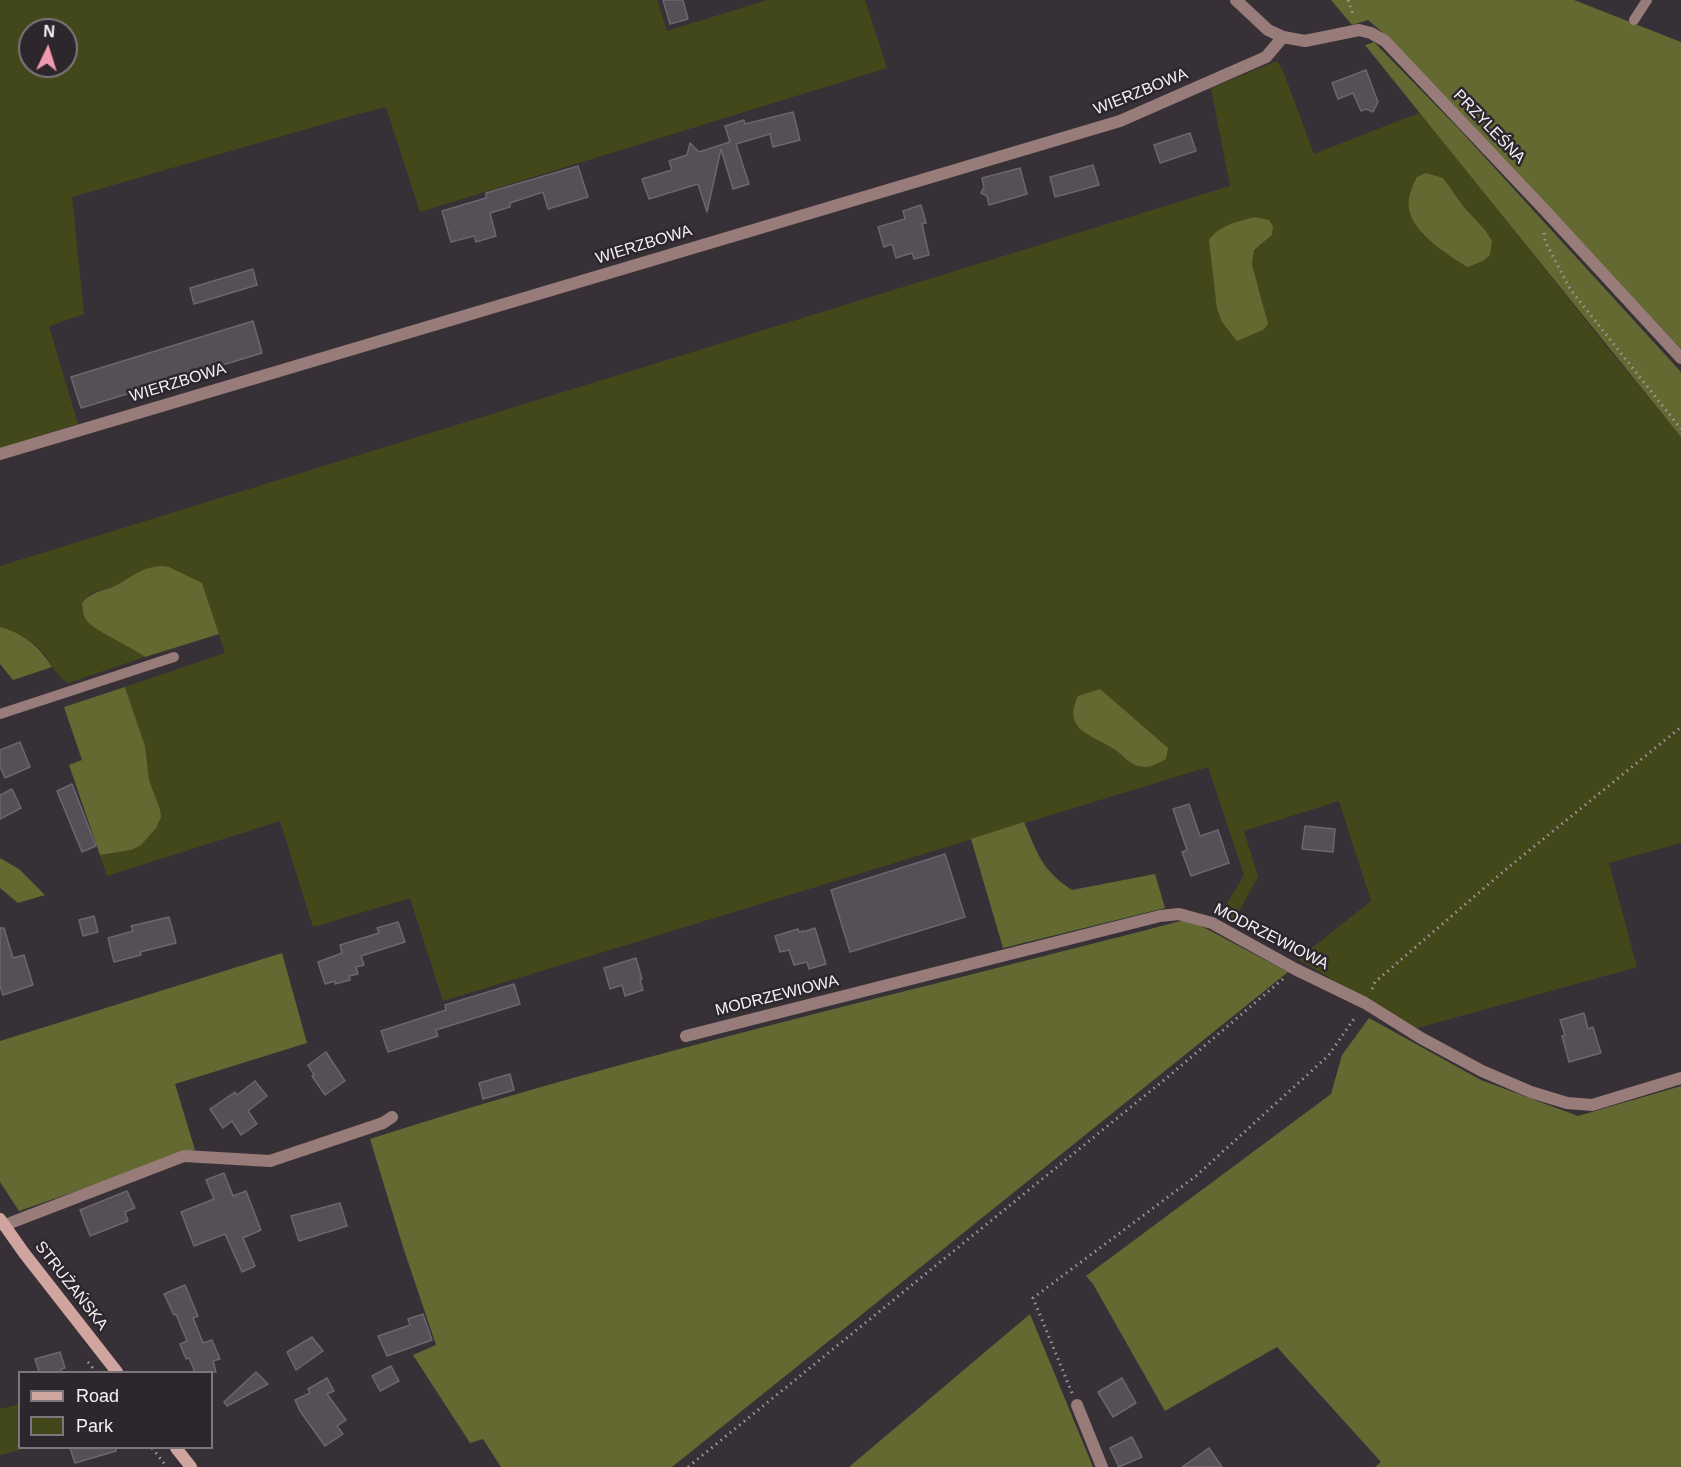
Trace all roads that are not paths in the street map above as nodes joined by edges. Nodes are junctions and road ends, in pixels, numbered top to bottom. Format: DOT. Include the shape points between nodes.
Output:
graph roads {
  1 [pos="1236,0"];
  2 [pos="1647,0"];
  3 [pos="1634,20"];
  4 [pos="1283,38"];
  5 [pos="1681,358"];
  6 [pos="0,454"];
  7 [pos="174,657"];
  8 [pos="0,714"];
  9 [pos="686,1036"];
  10 [pos="1681,1078"];
  11 [pos="392,1117"];
  12 [pos="2,1222"];
  13 [pos="116,1371"];
  14 [pos="1077,1405"];
  15 [pos="177,1449"];
  16 [pos="191,1467"];
  17 [pos="1102,1467"];
  1 -- 4 [label="street" via="1268,30"];
  2 -- 3 [label="lane"];
  4 -- 5 [label="street, PRZYLEŚNA" via="1305,41 1359,30 1385,41"];
  4 -- 6 [label="street, WIERZBOWA" via="1266,57 1120,121"];
  7 -- 8 [label="lane"];
  9 -- 10 [label="street, MODRZEWIOWA" via="1179,914 1212,923 1482,1071 1531,1092 1592,1106"];
  11 -- 12 [label="street" via="270,1161 184,1156"];
  12 -- 13 [label="main road, STRUŻAŃSKA"];
  14 -- 17 [label="street"];
  15 -- 16 [label="main road"];
}
